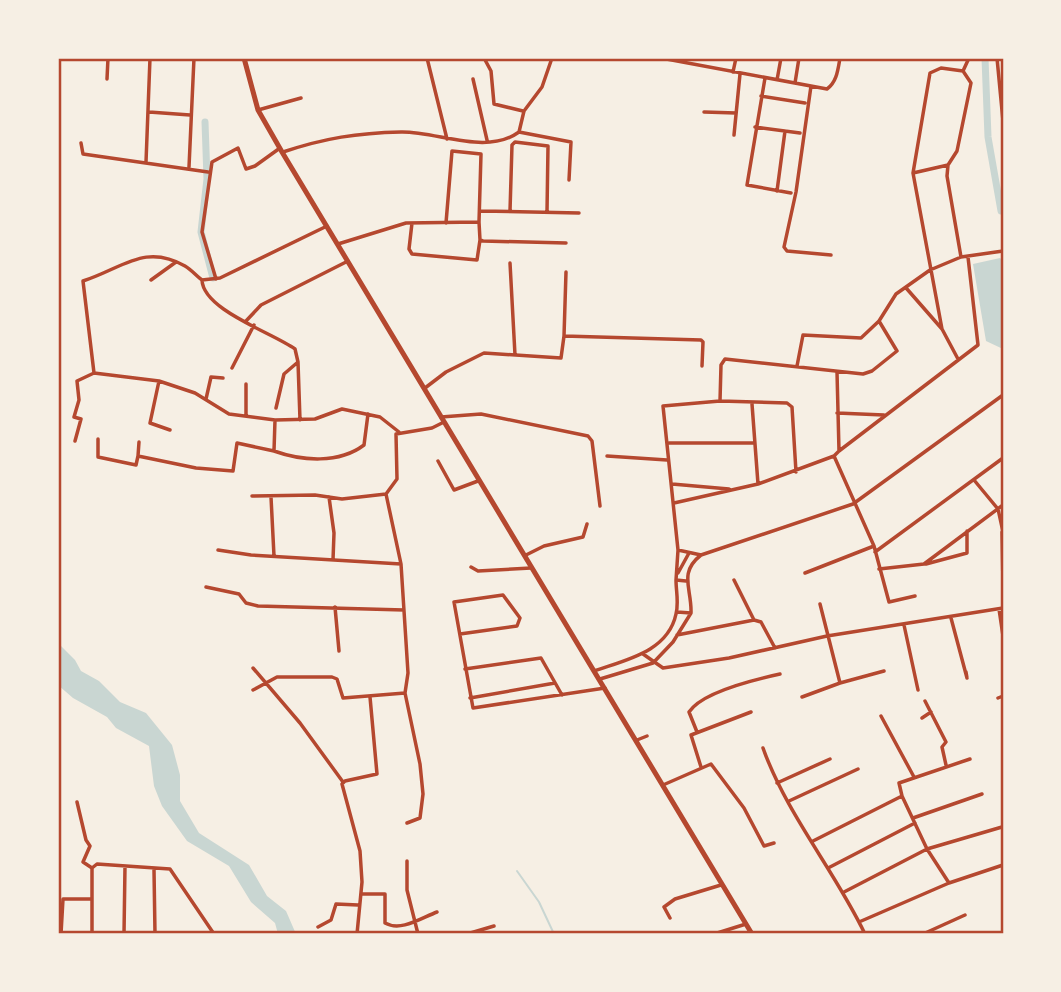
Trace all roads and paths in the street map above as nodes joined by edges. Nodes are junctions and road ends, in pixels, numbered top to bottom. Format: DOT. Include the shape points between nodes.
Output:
graph roads {
  1 [pos="108,58"];
  2 [pos="150,58"];
  3 [pos="194,58"];
  4 [pos="244,58"];
  5 [pos="427,58"];
  6 [pos="484,58"];
  7 [pos="552,58"];
  8 [pos="661,58"];
  9 [pos="695,58"];
  10 [pos="736,58"];
  11 [pos="781,58"];
  12 [pos="799,58"];
  13 [pos="840,58"];
  14 [pos="969,58"];
  15 [pos="997,58"];
  16 [pos="694,65"];
  17 [pos="963,71"];
  18 [pos="733,72"];
  19 [pos="740,73"];
  20 [pos="765,78"];
  21 [pos="107,79"];
  22 [pos="474,79"];
  23 [pos="777,80"];
  24 [pos="795,83"];
  25 [pos="811,86"];
  26 [pos="761,96"];
  27 [pos="301,98"];
  28 [pos="805,103"];
  29 [pos="258,110"];
  30 [pos="524,111"];
  31 [pos="704,112"];
  32 [pos="149,113"];
  33 [pos="736,113"];
  34 [pos="190,115"];
  35 [pos="1003,121"];
  36 [pos="755,127"];
  37 [pos="785,131"];
  38 [pos="519,132"];
  39 [pos="800,133"];
  40 [pos="734,135"];
  41 [pos="447,139"];
  42 [pos="487,140"];
  43 [pos="80,143"];
  44 [pos="281,150"];
  45 [pos="146,162"];
  46 [pos="948,165"];
  47 [pos="189,168"];
  48 [pos="207,172"];
  49 [pos="913,173"];
  50 [pos="569,180"];
  51 [pos="777,191"];
  52 [pos="791,193"];
  53 [pos="480,211"];
  54 [pos="510,211"];
  55 [pos="547,212"];
  56 [pos="579,213"];
  57 [pos="479,222"];
  58 [pos="412,223"];
  59 [pos="446,223"];
  60 [pos="327,226"];
  61 [pos="480,240"];
  62 [pos="566,243"];
  63 [pos="338,244"];
  64 [pos="1003,251"];
  65 [pos="831,255"];
  66 [pos="968,256"];
  67 [pos="961,257"];
  68 [pos="348,261"];
  69 [pos="176,262"];
  70 [pos="510,263"];
  71 [pos="930,270"];
  72 [pos="566,272"];
  73 [pos="216,279"];
  74 [pos="151,280"];
  75 [pos="202,280"];
  76 [pos="907,289"];
  77 [pos="879,320"];
  78 [pos="246,321"];
  79 [pos="254,326"];
  80 [pos="942,329"];
  81 [pos="564,336"];
  82 [pos="514,355"];
  83 [pos="958,359"];
  84 [pos="298,362"];
  85 [pos="702,366"];
  86 [pos="797,366"];
  87 [pos="232,368"];
  88 [pos="837,372"];
  89 [pos="94,373"];
  90 [pos="223,378"];
  91 [pos="159,381"];
  92 [pos="246,384"];
  93 [pos="425,388"];
  94 [pos="1003,395"];
  95 [pos="206,400"];
  96 [pos="720,401"];
  97 [pos="752,404"];
  98 [pos="276,408"];
  99 [pos="837,413"];
  100 [pos="368,414"];
  101 [pos="246,415"];
  102 [pos="886,415"];
  103 [pos="275,419"];
  104 [pos="442,419"];
  105 [pos="300,420"];
  106 [pos="170,430"];
  107 [pos="399,432"];
  108 [pos="98,439"];
  109 [pos="75,440"];
  110 [pos="139,442"];
  111 [pos="669,443"];
  112 [pos="754,443"];
  113 [pos="274,451"];
  114 [pos="839,451"];
  115 [pos="138,456"];
  116 [pos="607,456"];
  117 [pos="834,456"];
  118 [pos="1003,458"];
  119 [pos="667,460"];
  120 [pos="438,461"];
  121 [pos="796,472"];
  122 [pos="974,480"];
  123 [pos="478,481"];
  124 [pos="672,484"];
  125 [pos="758,484"];
  126 [pos="734,490"];
  127 [pos="386,494"];
  128 [pos="252,496"];
  129 [pos="271,497"];
  130 [pos="329,497"];
  131 [pos="673,503"];
  132 [pos="853,504"];
  133 [pos="1003,505"];
  134 [pos="600,506"];
  135 [pos="998,509"];
  136 [pos="586,524"];
  137 [pos="967,531"];
  138 [pos="1003,532"];
  139 [pos="874,546"];
  140 [pos="218,550"];
  141 [pos="678,550"];
  142 [pos="874,552"];
  143 [pos="689,553"];
  144 [pos="701,555"];
  145 [pos="274,556"];
  146 [pos="524,556"];
  147 [pos="333,560"];
  148 [pos="401,564"];
  149 [pos="924,564"];
  150 [pos="471,567"];
  151 [pos="531,568"];
  152 [pos="879,569"];
  153 [pos="805,573"];
  154 [pos="677,580"];
  155 [pos="734,580"];
  156 [pos="686,581"];
  157 [pos="206,587"];
  158 [pos="1003,587"];
  159 [pos="915,596"];
  160 [pos="820,604"];
  161 [pos="335,607"];
  162 [pos="1001,609"];
  163 [pos="404,610"];
  164 [pos="677,612"];
  165 [pos="691,613"];
  166 [pos="951,618"];
  167 [pos="754,620"];
  168 [pos="904,625"];
  169 [pos="460,634"];
  170 [pos="677,635"];
  171 [pos="827,636"];
  172 [pos="1003,636"];
  173 [pos="775,649"];
  174 [pos="339,651"];
  175 [pos="643,654"];
  176 [pos="653,663"];
  177 [pos="614,664"];
  178 [pos="253,668"];
  179 [pos="465,669"];
  180 [pos="594,671"];
  181 [pos="884,671"];
  182 [pos="617,672"];
  183 [pos="780,674"];
  184 [pos="967,678"];
  185 [pos="599,679"];
  186 [pos="555,682"];
  187 [pos="840,683"];
  188 [pos="605,688"];
  189 [pos="253,690"];
  190 [pos="918,690"];
  191 [pos="405,693"];
  192 [pos="562,695"];
  193 [pos="1003,696"];
  194 [pos="370,697"];
  195 [pos="802,697"];
  196 [pos="470,698"];
  197 [pos="998,698"];
  198 [pos="925,701"];
  199 [pos="751,712"];
  200 [pos="931,712"];
  201 [pos="881,716"];
  202 [pos="922,718"];
  203 [pos="697,732"];
  204 [pos="647,736"];
  205 [pos="637,740"];
  206 [pos="763,748"];
  207 [pos="970,759"];
  208 [pos="831,760"];
  209 [pos="946,765"];
  210 [pos="702,768"];
  211 [pos="858,769"];
  212 [pos="914,777"];
  213 [pos="342,782"];
  214 [pos="778,783"];
  215 [pos="663,785"];
  216 [pos="982,793"];
  217 [pos="902,796"];
  218 [pos="789,801"];
  219 [pos="77,802"];
  220 [pos="914,820"];
  221 [pos="407,824"];
  222 [pos="1002,827"];
  223 [pos="813,841"];
  224 [pos="774,843"];
  225 [pos="927,849"];
  226 [pos="407,861"];
  227 [pos="1003,865"];
  228 [pos="125,866"];
  229 [pos="830,867"];
  230 [pos="92,868"];
  231 [pos="154,870"];
  232 [pos="949,883"];
  233 [pos="721,885"];
  234 [pos="844,892"];
  235 [pos="361,894"];
  236 [pos="92,899"];
  237 [pos="358,905"];
  238 [pos="437,912"];
  239 [pos="965,915"];
  240 [pos="670,918"];
  241 [pos="859,922"];
  242 [pos="414,923"];
  243 [pos="746,924"];
  244 [pos="494,926"];
  245 [pos="318,927"];
  246 [pos="61,934"];
  247 [pos="92,934"];
  248 [pos="124,934"];
  249 [pos="155,934"];
  250 [pos="214,934"];
  251 [pos="357,934"];
  252 [pos="418,934"];
  253 [pos="467,934"];
  254 [pos="714,934"];
  255 [pos="752,934"];
  256 [pos="865,934"];
  257 [pos="923,934"];
  1 -- 21 [label="street"];
  2 -- 32 [label="street"];
  3 -- 34 [label="street"];
  4 -- 29 [label="main road"];
  5 -- 41 [label="street"];
  6 -- 30 [label="street" via="491,71 494,104"];
  7 -- 30 [label="street" via="542,87"];
  8 -- 16 [label="street"];
  9 -- 16 [label="street"];
  10 -- 18 [label="street"];
  11 -- 23 [label="street"];
  12 -- 24 [label="street"];
  13 -- 25 [label="street" via="832,85 827,89"];
  14 -- 17 [label="street"];
  15 -- 35 [label="street"];
  16 -- 18 [label="street"];
  17 -- 46 [label="street" via="971,83 957,151"];
  17 -- 49 [label="street" via="941,68 930,73"];
  18 -- 19 [label="street"];
  19 -- 20 [label="street"];
  19 -- 33 [label="street"];
  20 -- 23 [label="street"];
  20 -- 26 [label="street"];
  22 -- 42 [label="street"];
  23 -- 24 [label="street"];
  24 -- 25 [label="street"];
  25 -- 65 [label="street" via="784,247"];
  26 -- 28 [label="street"];
  26 -- 36 [label="street"];
  27 -- 29 [label="street"];
  29 -- 44 [label="main road"];
  30 -- 38 [label="street"];
  31 -- 33 [label="street"];
  32 -- 34 [label="street"];
  32 -- 45 [label="street"];
  33 -- 40 [label="street"];
  34 -- 47 [label="street"];
  36 -- 37 [label="street"];
  36 -- 51 [label="street" via="747,185"];
  37 -- 39 [label="street"];
  37 -- 51 [label="street"];
  38 -- 42 [label="street"];
  38 -- 50 [label="street" via="571,142"];
  41 -- 42 [label="street"];
  41 -- 44 [label="street" via="402,132 356,134"];
  43 -- 45 [label="street" via="81,154"];
  44 -- 48 [label="street" via="244,169 236,148 212,162"];
  44 -- 60 [label="main road"];
  45 -- 47 [label="street"];
  46 -- 49 [label="street"];
  46 -- 67 [label="street"];
  47 -- 48 [label="street"];
  48 -- 73 [label="street" via="210,185 202,232"];
  49 -- 71 [label="street"];
  51 -- 52 [label="street"];
  53 -- 54 [label="street"];
  53 -- 57 [label="street"];
  53 -- 59 [label="street" via="481,154 450,152"];
  54 -- 55 [label="street"];
  54 -- 55 [label="street" via="515,142 548,146"];
  55 -- 56 [label="street"];
  57 -- 59 [label="street"];
  57 -- 61 [label="street"];
  58 -- 59 [label="street"];
  58 -- 61 [label="street" via="412,254 477,260"];
  58 -- 63 [label="street"];
  60 -- 63 [label="main road"];
  60 -- 73 [label="street"];
  61 -- 62 [label="street"];
  63 -- 68 [label="main road"];
  64 -- 66 [label="street"];
  66 -- 67 [label="street"];
  66 -- 83 [label="street" via="979,340"];
  67 -- 71 [label="street"];
  68 -- 78 [label="street" via="261,305"];
  68 -- 93 [label="main road"];
  69 -- 74 [label="street"];
  69 -- 75 [label="street"];
  69 -- 89 [label="street" via="141,255 83,281"];
  70 -- 82 [label="street"];
  71 -- 76 [label="street"];
  71 -- 80 [label="street"];
  72 -- 81 [label="street"];
  73 -- 75 [label="street"];
  75 -- 78 [label="street" via="221,309"];
  76 -- 77 [label="street" via="896,294"];
  76 -- 80 [label="street"];
  77 -- 86 [label="street" via="861,338 806,333"];
  77 -- 88 [label="street" via="897,348 895,354 867,374"];
  78 -- 79 [label="street"];
  79 -- 84 [label="street" via="295,349"];
  79 -- 87 [label="street"];
  80 -- 83 [label="street"];
  81 -- 82 [label="street" via="561,358"];
  81 -- 85 [label="street" via="701,340"];
  82 -- 93 [label="street" via="484,353"];
  83 -- 102 [label="street"];
  84 -- 98 [label="street" via="284,374"];
  84 -- 105 [label="street"];
  86 -- 88 [label="street"];
  86 -- 96 [label="street" via="725,359"];
  88 -- 99 [label="street"];
  89 -- 91 [label="street"];
  89 -- 109 [label="street" via="77,381 79,400 74,417 81,419"];
  90 -- 95 [label="street" via="211,377"];
  91 -- 95 [label="street"];
  91 -- 106 [label="street" via="150,423"];
  92 -- 101 [label="street"];
  93 -- 104 [label="main road"];
  94 -- 132 [label="street"];
  95 -- 101 [label="street" via="229,414"];
  96 -- 97 [label="street"];
  96 -- 111 [label="street" via="663,406"];
  97 -- 112 [label="street"];
  97 -- 121 [label="street" via="787,403 793,407"];
  99 -- 102 [label="street"];
  99 -- 114 [label="street"];
  100 -- 105 [label="street" via="342,409"];
  100 -- 107 [label="street"];
  100 -- 113 [label="street" via="364,445 354,452 311,460"];
  101 -- 103 [label="street"];
  102 -- 114 [label="street"];
  103 -- 105 [label="street"];
  103 -- 113 [label="street"];
  104 -- 107 [label="street" via="432,428"];
  104 -- 123 [label="main road"];
  104 -- 134 [label="street" via="481,414 588,436"];
  107 -- 127 [label="street" via="395,439 397,479"];
  108 -- 115 [label="street" via="98,457 136,465"];
  110 -- 115 [label="street"];
  111 -- 112 [label="street"];
  111 -- 119 [label="street"];
  112 -- 125 [label="street"];
  113 -- 115 [label="street" via="237,443 233,471"];
  114 -- 117 [label="street"];
  116 -- 119 [label="street"];
  117 -- 121 [label="street"];
  117 -- 132 [label="street"];
  118 -- 122 [label="street"];
  119 -- 124 [label="street"];
  120 -- 123 [label="street" via="454,490"];
  121 -- 125 [label="street"];
  122 -- 135 [label="street"];
  122 -- 142 [label="street"];
  123 -- 146 [label="main road"];
  124 -- 126 [label="street"];
  124 -- 131 [label="street"];
  125 -- 126 [label="street"];
  126 -- 131 [label="street"];
  127 -- 130 [label="street"];
  127 -- 148 [label="street"];
  128 -- 129 [label="street"];
  129 -- 130 [label="street"];
  129 -- 145 [label="street"];
  130 -- 147 [label="street"];
  131 -- 141 [label="street"];
  132 -- 139 [label="street"];
  132 -- 144 [label="street"];
  133 -- 135 [label="street"];
  135 -- 137 [label="street"];
  135 -- 138 [label="street"];
  136 -- 146 [label="street" via="583,537"];
  137 -- 149 [label="street"];
  137 -- 149 [label="street" via="967,553"];
  138 -- 158 [label="street"];
  139 -- 142 [label="street"];
  139 -- 153 [label="street"];
  140 -- 145 [label="street"];
  141 -- 143 [label="street"];
  141 -- 154 [label="street"];
  142 -- 152 [label="street"];
  143 -- 144 [label="street"];
  143 -- 154 [label="street"];
  144 -- 156 [label="street" via="692,562"];
  145 -- 147 [label="street"];
  146 -- 151 [label="main road"];
  147 -- 148 [label="street"];
  148 -- 163 [label="street"];
  149 -- 152 [label="street"];
  150 -- 151 [label="street" via="478,572"];
  151 -- 180 [label="main road"];
  152 -- 159 [label="street" via="889,602"];
  154 -- 156 [label="street"];
  154 -- 164 [label="street"];
  155 -- 167 [label="street"];
  156 -- 165 [label="street"];
  157 -- 161 [label="street" via="239,594 246,603 258,606"];
  160 -- 171 [label="street"];
  161 -- 163 [label="street"];
  161 -- 174 [label="street"];
  162 -- 166 [label="street"];
  162 -- 172 [label="street"];
  163 -- 191 [label="street"];
  164 -- 165 [label="street"];
  164 -- 175 [label="street" via="661,640"];
  165 -- 170 [label="street"];
  166 -- 168 [label="street"];
  166 -- 184 [label="street"];
  167 -- 170 [label="street"];
  167 -- 173 [label="street" via="761,622"];
  168 -- 171 [label="street"];
  168 -- 190 [label="street"];
  169 -- 169 [label="street" via="517,626 520,618 503,595 454,602"];
  169 -- 179 [label="street"];
  170 -- 176 [label="street"];
  171 -- 173 [label="street"];
  171 -- 187 [label="street"];
  173 -- 176 [label="street" via="663,668"];
  175 -- 176 [label="street"];
  175 -- 177 [label="street"];
  176 -- 182 [label="street"];
  177 -- 180 [label="street"];
  177 -- 182 [label="street"];
  178 -- 213 [label="street"];
  179 -- 186 [label="street" via="538,657"];
  179 -- 196 [label="street"];
  180 -- 185 [label="main road"];
  181 -- 187 [label="street"];
  182 -- 185 [label="street"];
  183 -- 203 [label="street" via="745,683 695,705 689,712"];
  185 -- 188 [label="main road"];
  186 -- 192 [label="street"];
  186 -- 196 [label="street"];
  187 -- 195 [label="street"];
  188 -- 192 [label="street"];
  188 -- 205 [label="main road"];
  189 -- 194 [label="street" via="274,678 335,678 343,698"];
  191 -- 194 [label="street"];
  191 -- 221 [label="street" via="423,794 420,818"];
  192 -- 196 [label="street" via="474,708"];
  193 -- 197 [label="street"];
  194 -- 213 [label="street" via="377,774"];
  198 -- 200 [label="street"];
  199 -- 203 [label="street"];
  200 -- 202 [label="street"];
  200 -- 209 [label="street" via="946,743"];
  201 -- 212 [label="street"];
  203 -- 210 [label="street" via="690,740"];
  204 -- 205 [label="street"];
  205 -- 215 [label="main road"];
  206 -- 214 [label="street"];
  207 -- 209 [label="street"];
  208 -- 214 [label="street"];
  209 -- 212 [label="street"];
  210 -- 215 [label="street"];
  210 -- 224 [label="street" via="711,764 744,808 764,846"];
  211 -- 218 [label="street"];
  212 -- 217 [label="street" via="900,783"];
  213 -- 235 [label="street" via="360,850"];
  214 -- 218 [label="street"];
  215 -- 233 [label="main road"];
  216 -- 220 [label="street"];
  217 -- 220 [label="street"];
  217 -- 223 [label="street"];
  218 -- 223 [label="street"];
  219 -- 230 [label="street" via="90,846 82,861"];
  220 -- 225 [label="street"];
  220 -- 229 [label="street"];
  222 -- 225 [label="street"];
  223 -- 229 [label="street"];
  225 -- 232 [label="street"];
  225 -- 234 [label="street"];
  226 -- 242 [label="street"];
  227 -- 232 [label="street"];
  228 -- 230 [label="street" via="97,864"];
  228 -- 231 [label="street"];
  228 -- 248 [label="street"];
  229 -- 234 [label="street"];
  230 -- 236 [label="street"];
  231 -- 249 [label="street"];
  231 -- 250 [label="street" via="171,869"];
  232 -- 241 [label="street"];
  233 -- 240 [label="street" via="673,901 664,907"];
  233 -- 243 [label="main road"];
  234 -- 241 [label="street"];
  235 -- 237 [label="street"];
  235 -- 242 [label="street" via="385,894 385,923 390,926"];
  236 -- 246 [label="street" via="63,899"];
  236 -- 247 [label="street"];
  237 -- 245 [label="street" via="336,904 331,920"];
  237 -- 251 [label="street"];
  238 -- 242 [label="street"];
  239 -- 257 [label="street"];
  241 -- 256 [label="street"];
  242 -- 252 [label="street"];
  243 -- 254 [label="street"];
  243 -- 255 [label="main road"];
  244 -- 253 [label="street"];
}
